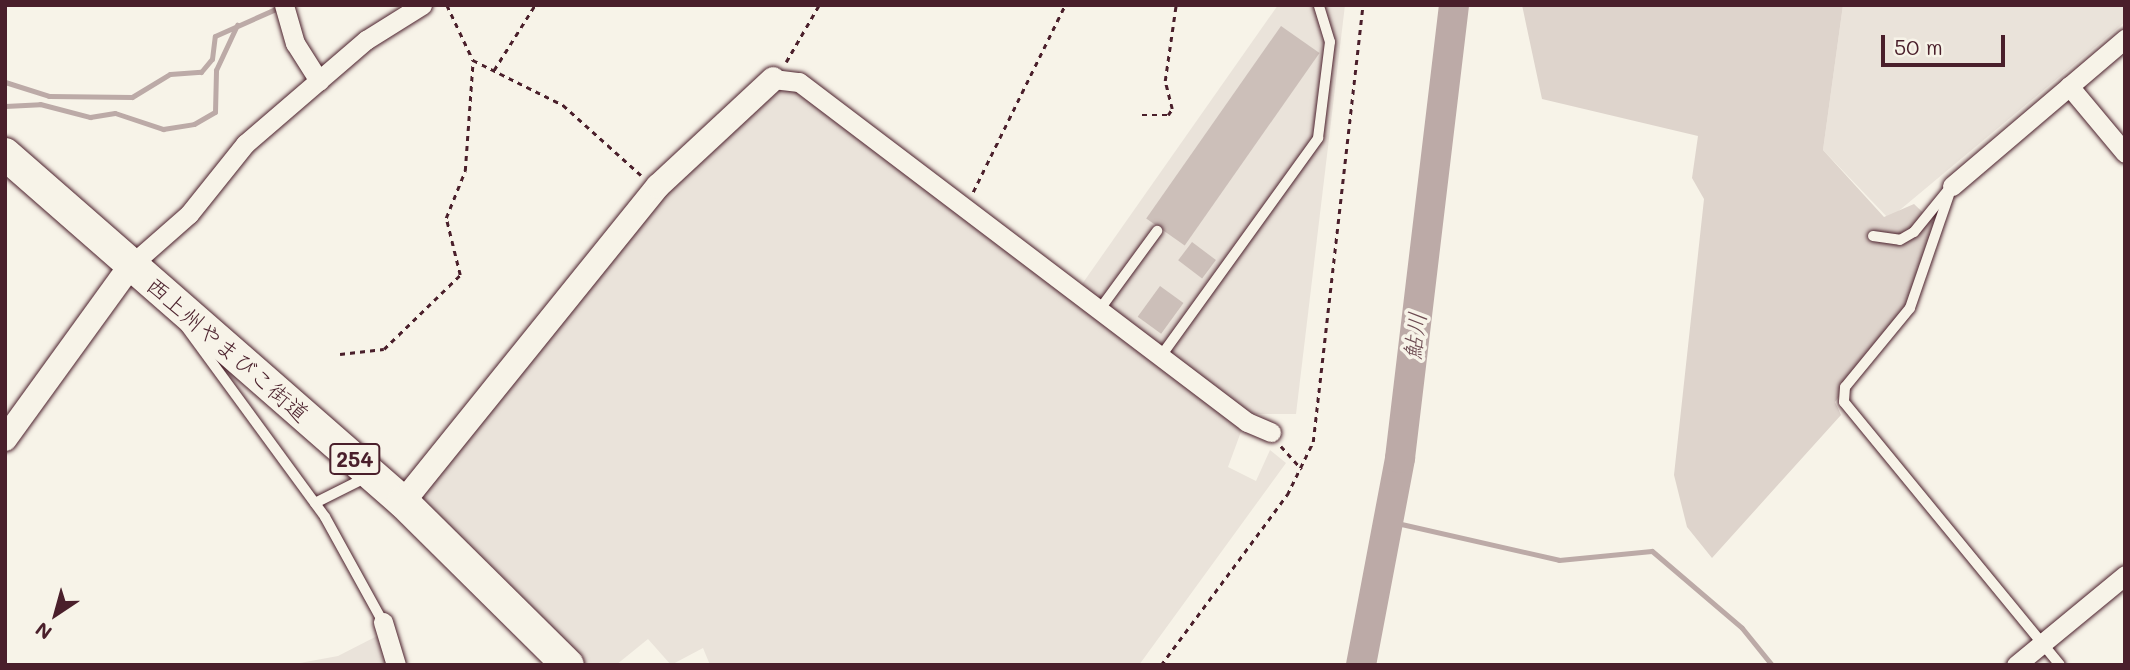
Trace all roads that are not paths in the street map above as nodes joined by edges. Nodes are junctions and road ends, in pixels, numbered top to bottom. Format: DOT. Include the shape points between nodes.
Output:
graph roads {
  1 [pos="284,5"];
  2 [pos="422,5"];
  3 [pos="1319,5"];
  4 [pos="2125,38"];
  5 [pos="777,77"];
  6 [pos="319,81"];
  7 [pos="2069,86"];
  8 [pos="2125,153"];
  9 [pos="5,154"];
  10 [pos="1952,186"];
  11 [pos="1157,231"];
  12 [pos="1873,236"];
  13 [pos="131,265"];
  14 [pos="1100,309"];
  15 [pos="189,316"];
  16 [pos="1161,356"];
  17 [pos="1271,432"];
  18 [pos="5,439"];
  19 [pos="372,474"];
  20 [pos="403,502"];
  21 [pos="314,503"];
  22 [pos="2125,575"];
  23 [pos="383,622"];
  24 [pos="2042,643"];
  25 [pos="396,665"];
  26 [pos="568,665"];
  27 [pos="2016,665"];
  28 [pos="2060,665"];
  1 -- 6 [label="street" via="295,43"];
  2 -- 6 [label="street" via="366,40"];
  3 -- 16 [label="lane" via="1330,42 1318,138"];
  4 -- 7 [label="street"];
  5 -- 14 [label="street" via="799,82"];
  5 -- 20 [label="street" via="658,186"];
  6 -- 13 [label="street" via="245,144 189,214"];
  7 -- 8 [label="street"];
  7 -- 10 [label="street"];
  9 -- 13 [label="highway, 西上州やまびこ街道 / 254"];
  10 -- 12 [label="lane" via="1914,232 1900,240"];
  10 -- 24 [label="lane" via="1910,308 1845,387 1844,402"];
  11 -- 14 [label="lane"];
  13 -- 15 [label="highway, 西上州やまびこ街道 / 254"];
  13 -- 18 [label="street"];
  14 -- 16 [label="street"];
  15 -- 19 [label="highway, 西上州やまびこ街道 / 254"];
  15 -- 21 [label="lane" via="192,341"];
  16 -- 17 [label="street" via="1247,422"];
  19 -- 20 [label="highway, 西上州やまびこ街道 / 254"];
  19 -- 21 [label="lane"];
  20 -- 26 [label="highway, 西上州やまびこ街道 / 254"];
  21 -- 23 [label="lane"];
  22 -- 24 [label="street"];
  23 -- 25 [label="street"];
  24 -- 27 [label="street"];
  24 -- 28 [label="lane"];
}
